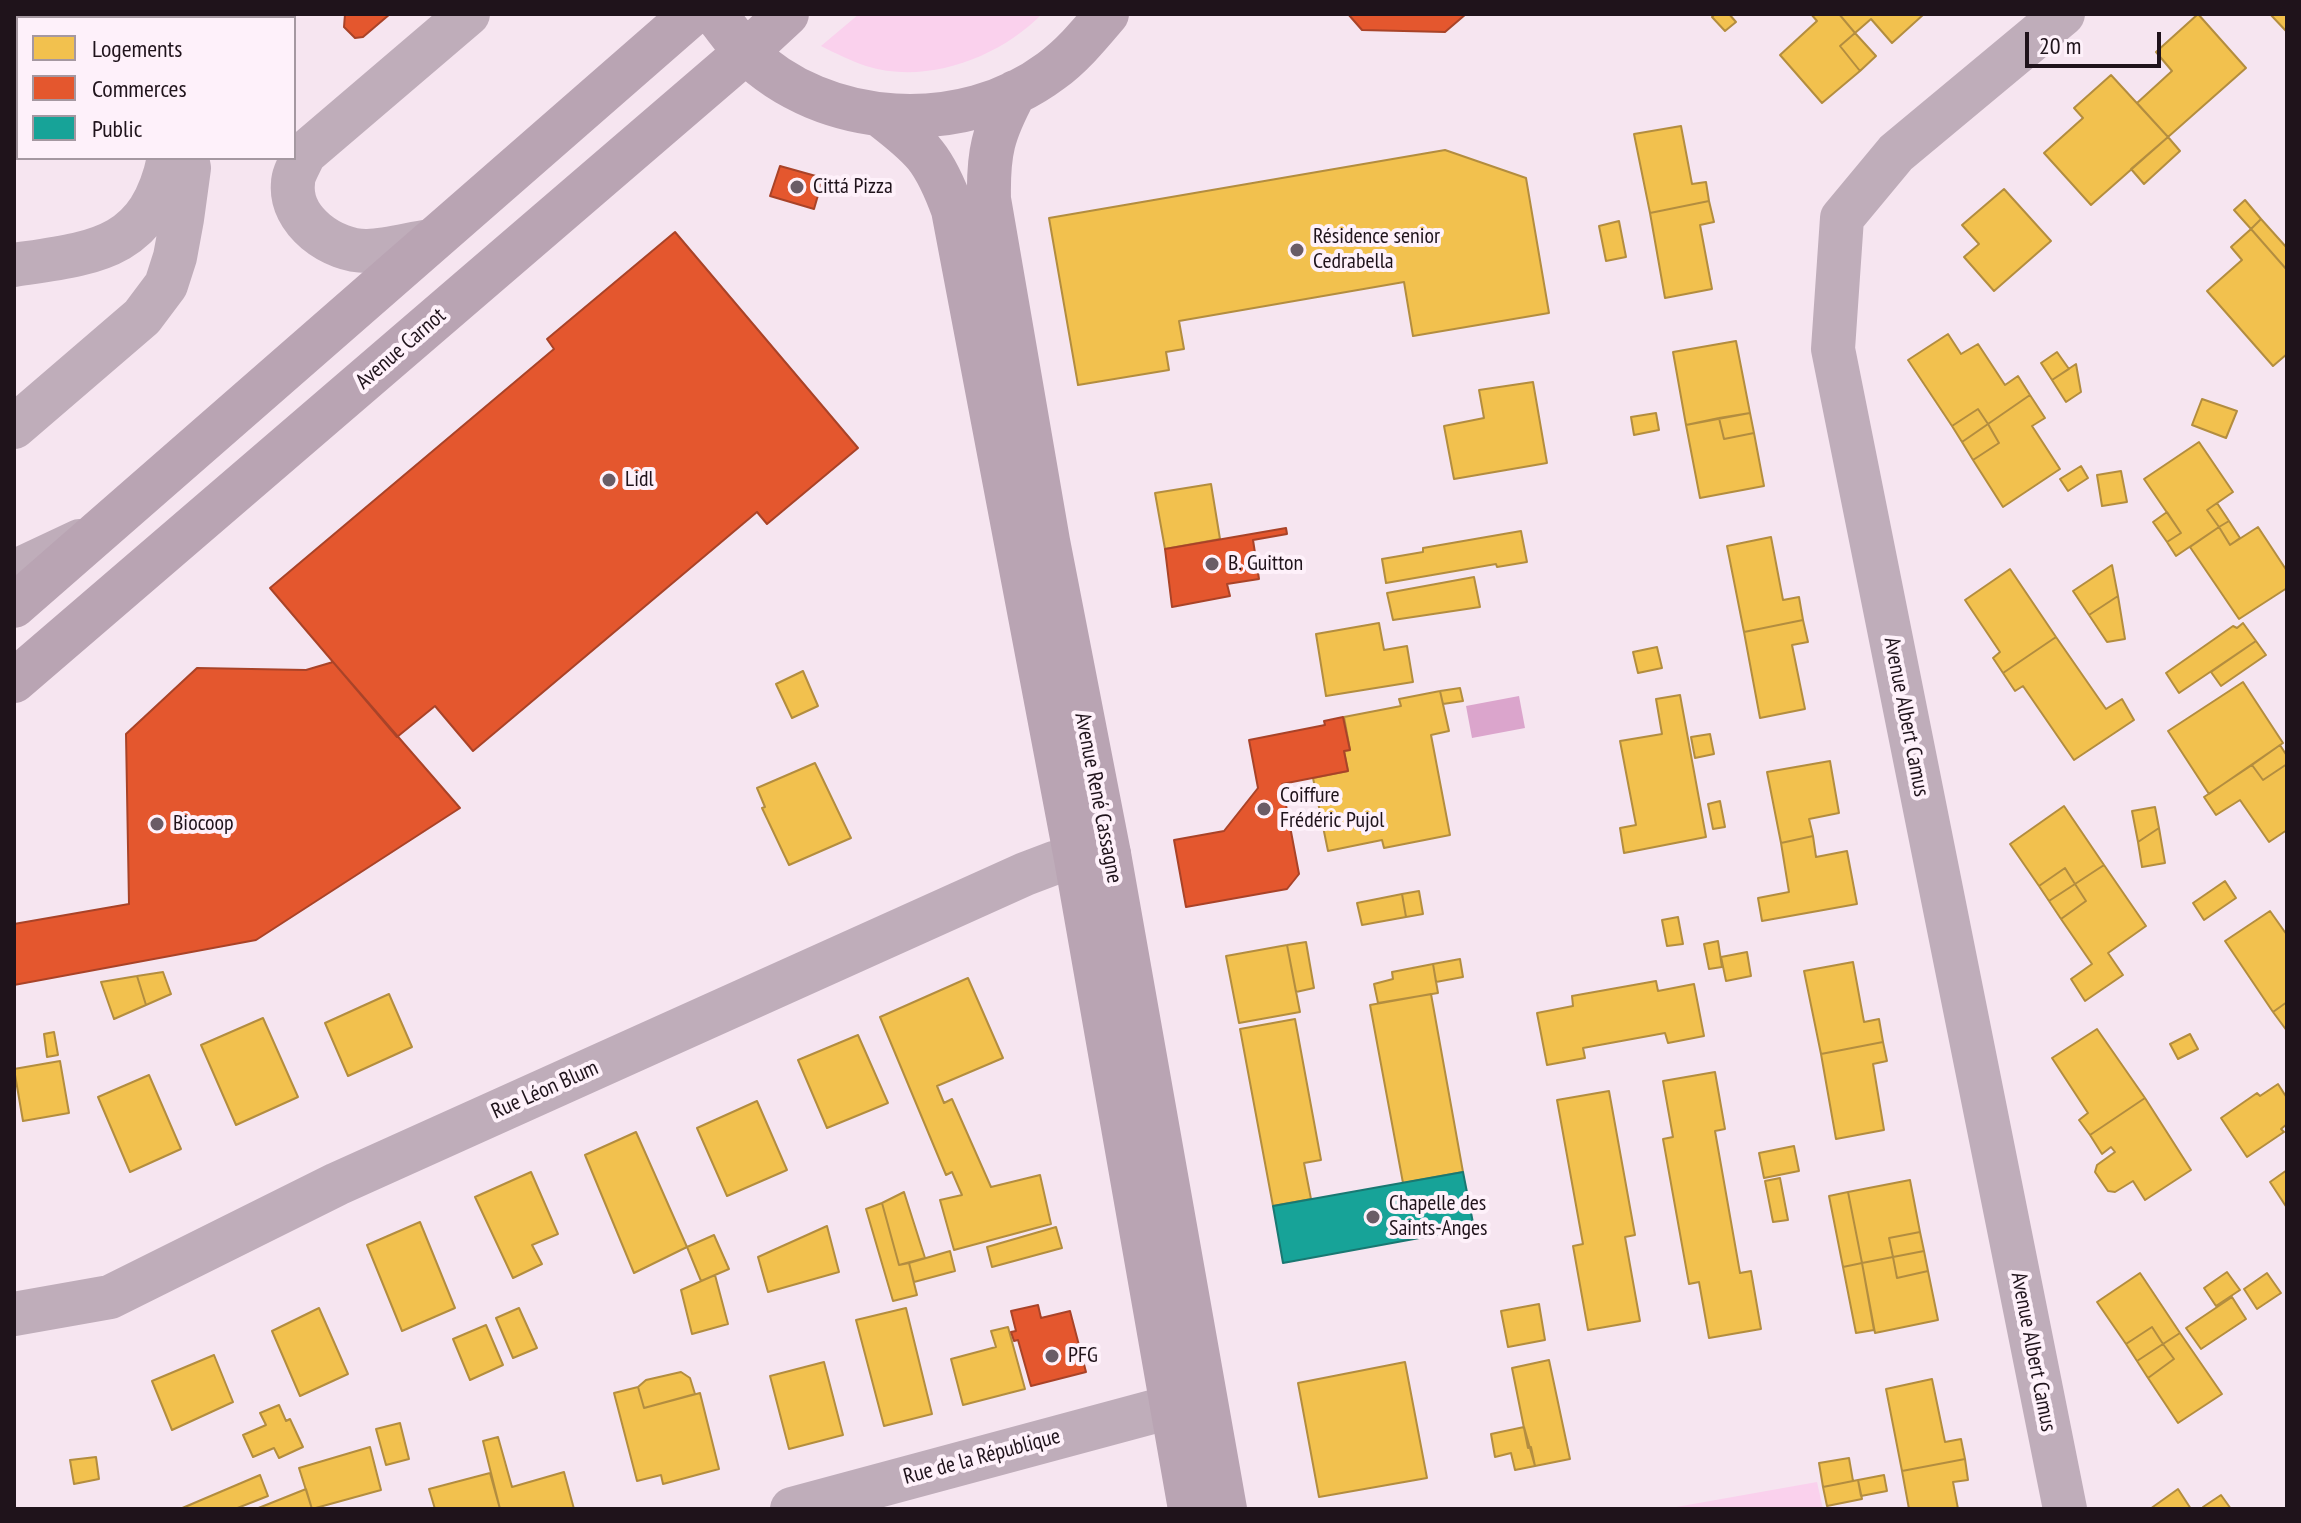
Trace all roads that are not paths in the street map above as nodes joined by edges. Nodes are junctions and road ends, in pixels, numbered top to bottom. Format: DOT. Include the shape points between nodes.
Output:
graph roads {
  1 [pos="468,14"];
  2 [pos="692,14"];
  3 [pos="715,14"];
  4 [pos="787,14"];
  5 [pos="1107,14"];
  6 [pos="2063,14"];
  7 [pos="746,52"];
  8 [pos="1015,92"];
  9 [pos="880,115"];
  10 [pos="168,160"];
  11 [pos="187,160"];
  12 [pos="430,241"];
  13 [pos="14,265"];
  14 [pos="14,427"];
  15 [pos="93,535"];
  16 [pos="14,572"];
  17 [pos="14,606"];
  18 [pos="14,681"];
  19 [pos="1092,856"];
  20 [pos="14,1314"];
  21 [pos="1188,1401"];
  22 [pos="792,1509"];
  23 [pos="1190,1509"];
  24 [pos="1225,1509"];
  25 [pos="2065,1509"];
  1 -- 12 [label="street" via="304,154 292,182 296,205 314,231 339,247 366,251"];
  2 -- 12 [label="main road"];
  3 -- 7 [label="main road"];
  4 -- 7 [label="main road, Avenue Carnot"];
  5 -- 8 [label="main road" via="1051,71"];
  6 -- 25 [label="street, Avenue Albert Camus" via="1896,153 1842,218 1833,349"];
  7 -- 9 [label="main road" via="808,94"];
  7 -- 18 [label="main road, Avenue Carnot"];
  8 -- 9 [label="main road" via="957,111"];
  8 -- 19 [label="main road, Avenue René Cassagne" via="997,126 988,164 989,199 1048,541"];
  9 -- 19 [label="main road, Avenue René Cassagne" via="917,143 939,174 953,210"];
  10 -- 13 [label="street" via="149,214 130,234 70,257"];
  11 -- 14 [label="street" via="180,232 166,285 142,317"];
  12 -- 15 [label="main road"];
  15 -- 16 [label="street"];
  15 -- 17 [label="main road"];
  19 -- 20 [label="street, Rue Léon Blum" via="1025,874 352,1177 110,1297"];
  19 -- 21 [label="main road, Avenue René Cassagne"];
  21 -- 22 [label="street, Rue de la République"];
  21 -- 23 [label="main road, Avenue René Cassagne"];
  21 -- 24 [label="main road, Avenue René Cassagne"];
}
